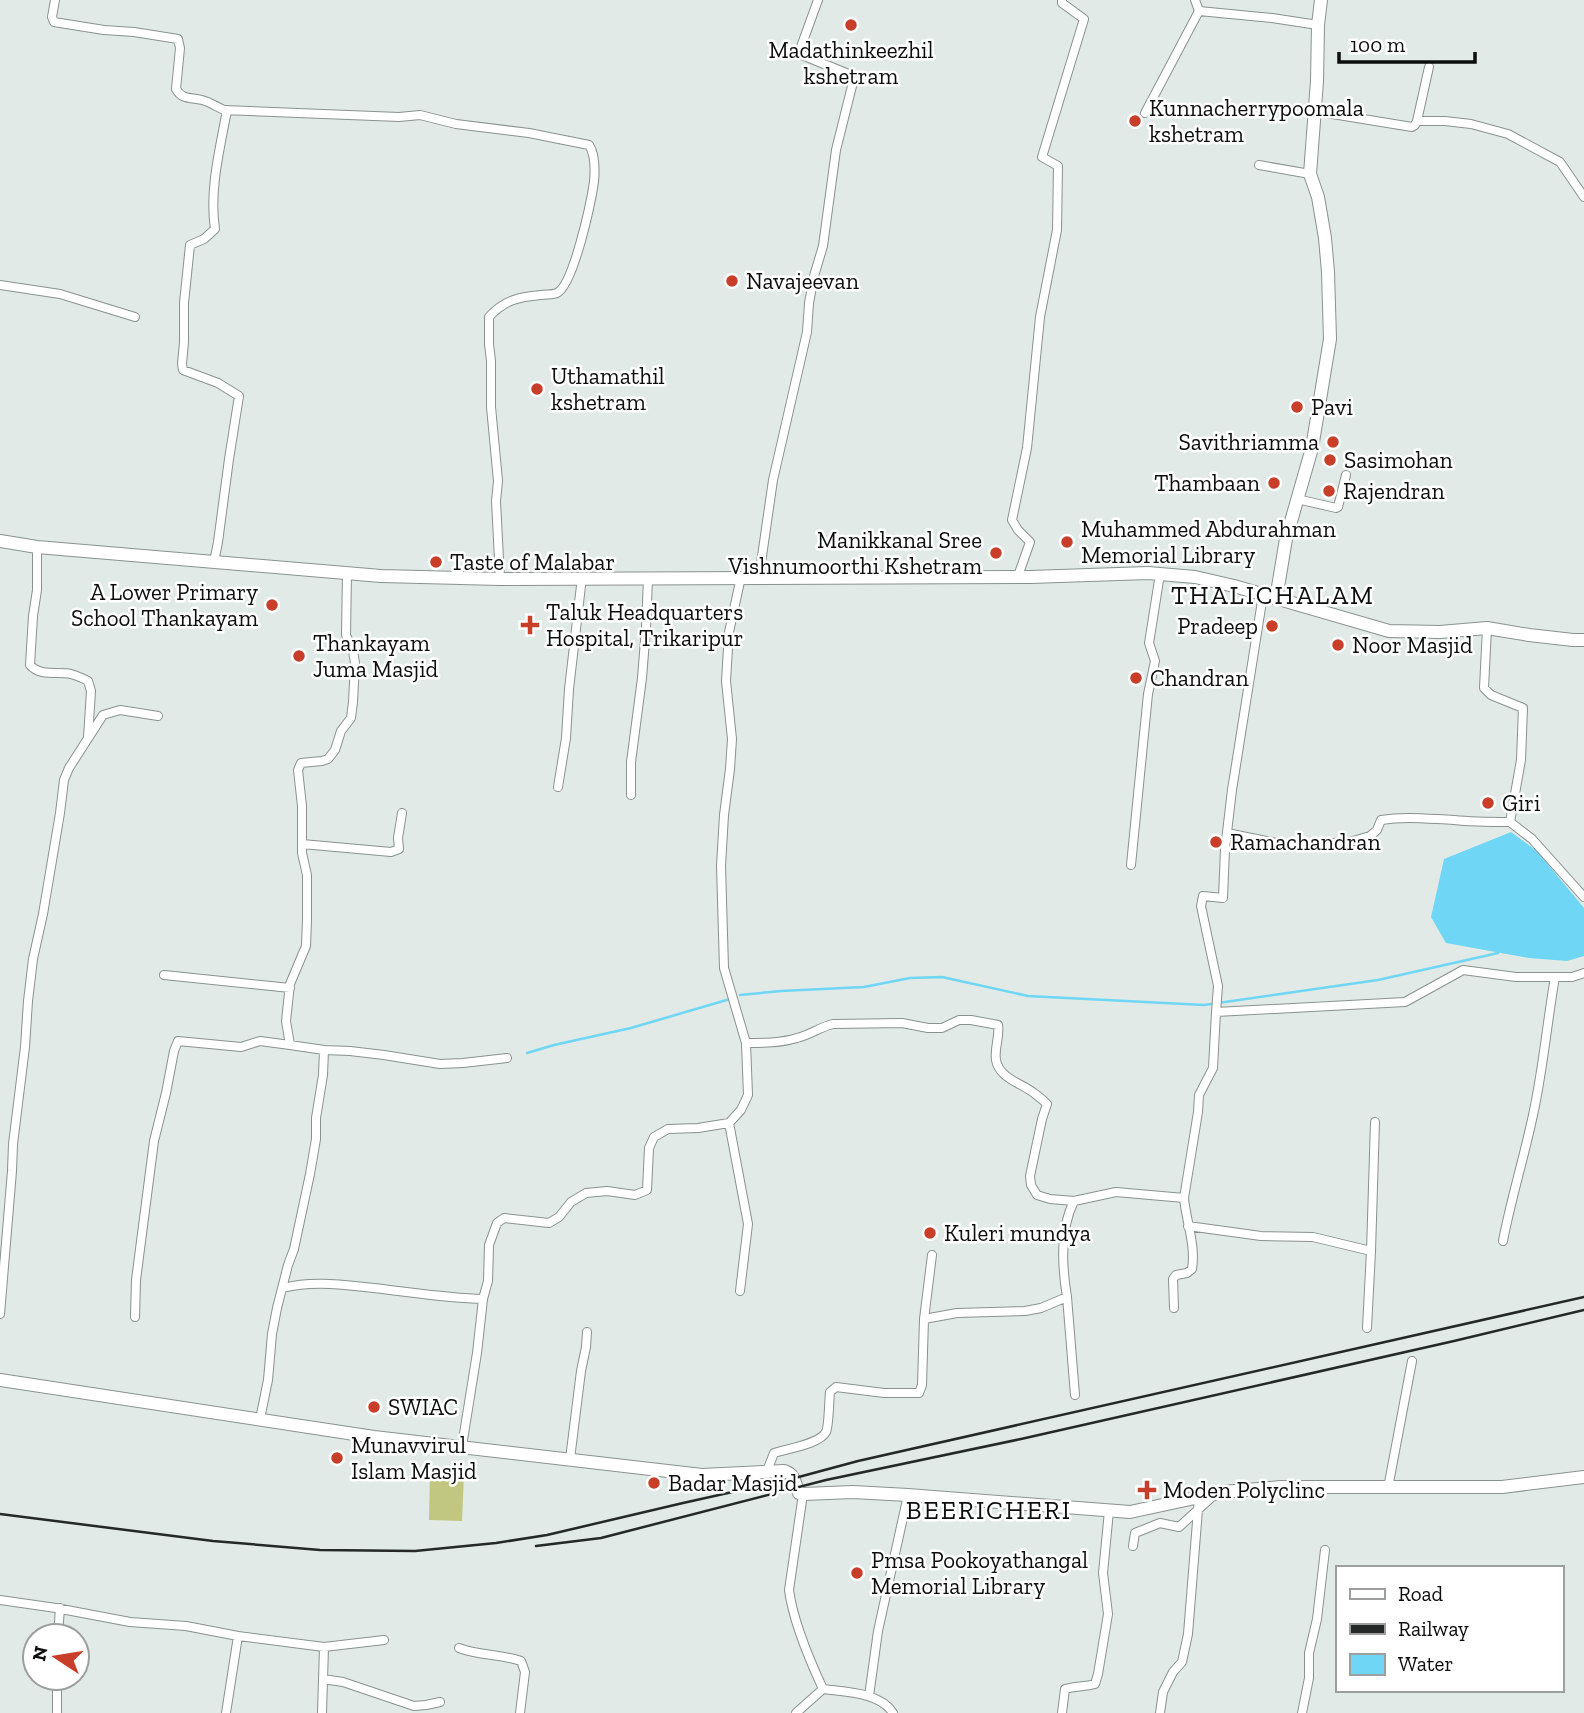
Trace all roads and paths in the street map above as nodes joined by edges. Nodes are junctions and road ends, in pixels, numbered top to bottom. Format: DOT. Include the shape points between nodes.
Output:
graph roads {
  1 [pos="55,0"];
  2 [pos="818,0"];
  3 [pos="1062,0"];
  4 [pos="1195,0"];
  5 [pos="1321,0"];
  6 [pos="1199,11"];
  7 [pos="1318,25"];
  8 [pos="1429,67"];
  9 [pos="227,110"];
  10 [pos="1314,111"];
  11 [pos="1145,113"];
  12 [pos="1416,121"];
  13 [pos="1259,165"];
  14 [pos="1310,174"];
  15 [pos="1584,197"];
  16 [pos="0,285"];
  17 [pos="135,317"];
  18 [pos="1346,475"];
  19 [pos="1297,499"];
  20 [pos="0,541"];
  21 [pos="37,547"];
  22 [pos="214,562"];
  23 [pos="347,573"];
  24 [pos="1160,574"];
  25 [pos="1018,576"];
  26 [pos="582,577"];
  27 [pos="741,577"];
  28 [pos="759,577"];
  29 [pos="648,578"];
  30 [pos="500,579"];
  31 [pos="1269,597"];
  32 [pos="1487,628"];
  33 [pos="1584,640"];
  34 [pos="158,716"];
  35 [pos="88,741"];
  36 [pos="558,787"];
  37 [pos="631,795"];
  38 [pos="402,813"];
  39 [pos="1510,822"];
  40 [pos="1227,833"];
  41 [pos="302,844"];
  42 [pos="1131,865"];
  43 [pos="1584,897"];
  44 [pos="1584,973"];
  45 [pos="164,975"];
  46 [pos="1555,977"];
  47 [pos="290,988"];
  48 [pos="1216,1006"];
  49 [pos="746,1043"];
  50 [pos="290,1045"];
  51 [pos="324,1050"];
  52 [pos="507,1058"];
  53 [pos="1375,1122"];
  54 [pos="729,1123"];
  55 [pos="1184,1198"];
  56 [pos="1074,1201"];
  57 [pos="1188,1226"];
  58 [pos="1503,1241"];
  59 [pos="1371,1251"];
  60 [pos="932,1255"];
  61 [pos="283,1287"];
  62 [pos="740,1291"];
  63 [pos="1067,1297"];
  64 [pos="483,1299"];
  65 [pos="1174,1308"];
  66 [pos="0,1314"];
  67 [pos="135,1317"];
  68 [pos="923,1319"];
  69 [pos="1367,1328"];
  70 [pos="587,1332"];
  71 [pos="1412,1361"];
  72 [pos="0,1380"];
  73 [pos="1075,1395"];
  74 [pos="260,1419"];
  75 [pos="462,1446"];
  76 [pos="570,1459"];
  77 [pos="767,1471"];
  78 [pos="1584,1477"];
  79 [pos="1388,1488"];
  80 [pos="803,1494"];
  81 [pos="908,1495"];
  82 [pos="1199,1503"];
  83 [pos="1108,1511"];
  84 [pos="1133,1546"];
  85 [pos="1325,1550"];
  86 [pos="0,1600"];
  87 [pos="60,1608"];
  88 [pos="59,1622"];
  89 [pos="238,1636"];
  90 [pos="383,1640"];
  91 [pos="324,1647"];
  92 [pos="459,1648"];
  93 [pos="323,1679"];
  94 [pos="823,1689"];
  95 [pos="57,1692"];
  96 [pos="869,1696"];
  97 [pos="440,1702"];
  98 [pos="57,1713"];
  99 [pos="226,1713"];
  100 [pos="322,1713"];
  101 [pos="520,1713"];
  102 [pos="796,1713"];
  103 [pos="893,1713"];
  104 [pos="1062,1713"];
  105 [pos="1160,1713"];
  106 [pos="1302,1713"];
  1 -- 9 [label="street" via="54,22 178,39 178,93"];
  2 -- 28 [label="street" via="800,51 854,78 836,150 823,246 773,481"];
  3 -- 25 [label="street" via="1084,19 1042,157 1058,166 1057,230 1040,317 1027,448 1012,520 1030,541"];
  4 -- 6 [label="street"];
  5 -- 7 [label="main road"];
  6 -- 7 [label="street"];
  6 -- 11 [label="street"];
  7 -- 10 [label="main road"];
  8 -- 12 [label="street"];
  9 -- 22 [label="street" via="213,205 215,229 190,245 182,364 183,370 239,396"];
  9 -- 30 [label="street" via="420,115 577,142 593,150 594,180 580,246 565,286 557,293 506,302 489,317"];
  10 -- 12 [label="street" via="1412,127"];
  10 -- 14 [label="main road"];
  12 -- 15 [label="street" via="1471,124 1508,134 1560,162"];
  13 -- 14 [label="street"];
  14 -- 19 [label="main road" via="1325,238 1330,339 1312,448"];
  16 -- 17 [label="street" via="60,294"];
  18 -- 19 [label="street" via="1336,508"];
  19 -- 31 [label="main road"];
  20 -- 21 [label="main road"];
  21 -- 22 [label="main road"];
  21 -- 35 [label="street" via="30,666 39,672 89,681"];
  22 -- 23 [label="main road"];
  23 -- 30 [label="main road"];
  23 -- 41 [label="street" via="345,627 355,663 351,718 328,759 301,763 298,770"];
  24 -- 25 [label="main road"];
  24 -- 31 [label="main road" via="1195,577"];
  24 -- 42 [label="street" via="1149,643 1155,661"];
  25 -- 28 [label="main road"];
  26 -- 29 [label="main road"];
  26 -- 30 [label="main road"];
  26 -- 36 [label="street"];
  27 -- 28 [label="main road"];
  27 -- 29 [label="main road"];
  27 -- 49 [label="street" via="729,632 726,681 732,739 721,866 724,968"];
  29 -- 37 [label="street"];
  31 -- 32 [label="main road" via="1389,631"];
  31 -- 40 [label="street"];
  32 -- 33 [label="main road"];
  32 -- 39 [label="street" via="1484,688 1523,708 1521,760"];
  34 -- 35 [label="street" via="120,710 103,715"];
  35 -- 66 [label="street" via="64,780 33,959"];
  38 -- 41 [label="street" via="399,849 391,852"];
  39 -- 40 [label="street" via="1394,818 1381,820 1370,836 1296,847"];
  39 -- 43 [label="street" via="1532,839"];
  40 -- 48 [label="street" via="1223,898 1203,896 1201,906 1218,986"];
  41 -- 47 [label="street" via="307,875 306,946"];
  44 -- 46 [label="street"];
  45 -- 47 [label="street"];
  46 -- 48 [label="street" via="1463,970 1405,1002"];
  46 -- 58 [label="street" via="1534,1112"];
  47 -- 50 [label="street" via="286,1021"];
  48 -- 55 [label="street" via="1213,1068 1199,1095"];
  49 -- 54 [label="street" via="748,1095"];
  49 -- 56 [label="street" via="795,1039 833,1024 902,1023 942,1028 959,1020 998,1025 996,1063 1001,1072 1047,1104 1031,1185 1037,1195"];
  50 -- 51 [label="street"];
  50 -- 67 [label="street" via="260,1041 241,1047 178,1041 154,1142"];
  51 -- 52 [label="street" via="440,1064"];
  51 -- 61 [label="street" via="310,1174"];
  53 -- 59 [label="street"];
  54 -- 62 [label="street" via="748,1224"];
  54 -- 64 [label="street" via="668,1129 654,1137 649,1148 647,1190 635,1195 586,1194 549,1223 504,1218 497,1223 489,1245"];
  55 -- 56 [label="street" via="1116,1192"];
  55 -- 57 [label="street"];
  56 -- 63 [label="street" via="1063,1249"];
  57 -- 59 [label="street" via="1261,1236 1312,1237"];
  57 -- 65 [label="street" via="1192,1269 1173,1279"];
  59 -- 69 [label="street"];
  60 -- 68 [label="street"];
  61 -- 64 [label="street" via="329,1283"];
  61 -- 74 [label="street"];
  63 -- 68 [label="street" via="1026,1311"];
  63 -- 73 [label="street"];
  64 -- 75 [label="street"];
  68 -- 77 [label="street" via="919,1394 836,1387 830,1392 826,1432 808,1444 774,1453"];
  70 -- 76 [label="street"];
  71 -- 79 [label="street"];
  72 -- 74 [label="main road"];
  74 -- 75 [label="main road"];
  75 -- 76 [label="main road"];
  76 -- 77 [label="main road" via="702,1475"];
  77 -- 80 [label="main road" via="789,1473"];
  78 -- 79 [label="main road" via="1502,1487"];
  79 -- 82 [label="main road" via="1281,1488 1217,1494"];
  80 -- 81 [label="main road"];
  80 -- 94 [label="street" via="789,1590"];
  81 -- 83 [label="main road"];
  81 -- 96 [label="street" via="878,1630"];
  82 -- 83 [label="main road" via="1130,1513"];
  82 -- 84 [label="street" via="1179,1527 1160,1523 1135,1533"];
  82 -- 105 [label="street" via="1188,1634 1182,1662 1163,1692"];
  83 -- 104 [label="street" via="1103,1573 1108,1614 1098,1674 1095,1684 1065,1689"];
  85 -- 106 [label="street"];
  86 -- 87 [label="street"];
  87 -- 88 [label="street"];
  87 -- 89 [label="street"];
  89 -- 91 [label="street"];
  89 -- 99 [label="street"];
  90 -- 91 [label="street"];
  91 -- 93 [label="street"];
  92 -- 101 [label="street" via="521,1661 525,1672"];
  93 -- 97 [label="street" via="414,1706"];
  93 -- 100 [label="street"];
  94 -- 96 [label="street"];
  94 -- 102 [label="street"];
  95 -- 98 [label="street"];
  96 -- 103 [label="street"];
}
